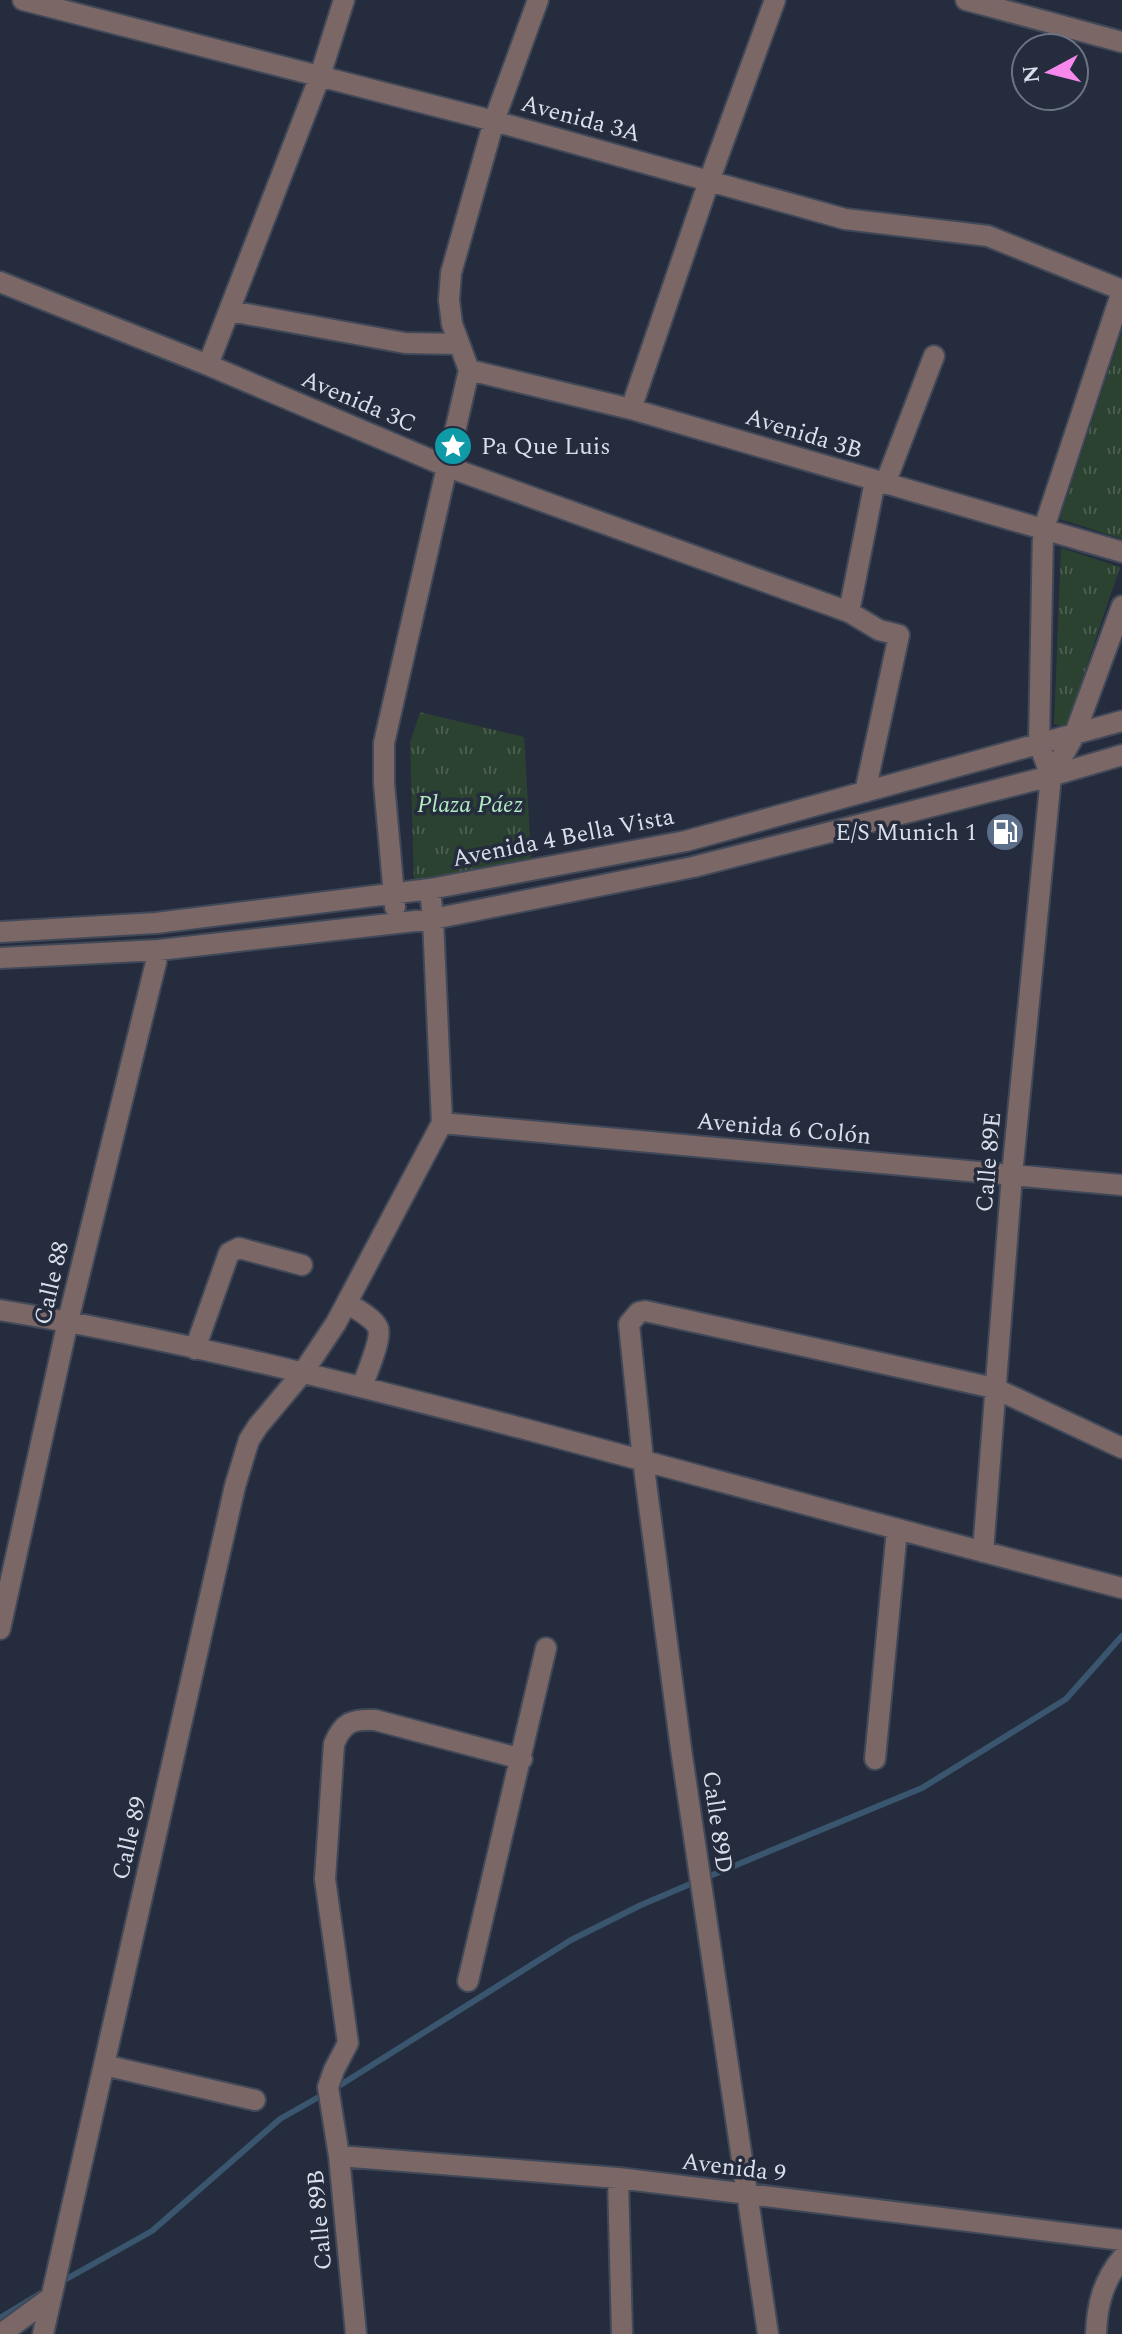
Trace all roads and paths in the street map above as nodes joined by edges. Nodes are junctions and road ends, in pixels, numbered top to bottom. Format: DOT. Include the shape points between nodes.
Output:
graph roads {
  1 [pos="23,0"];
  2 [pos="344,0"];
  3 [pos="538,0"];
  4 [pos="775,0"];
  5 [pos="966,0"];
  6 [pos="1122,42"];
  7 [pos="320,76"];
  8 [pos="494,121"];
  9 [pos="709,181"];
  10 [pos="0,282"];
  11 [pos="1122,290"];
  12 [pos="230,311"];
  13 [pos="458,344"];
  14 [pos="934,356"];
  15 [pos="208,365"];
  16 [pos="469,370"];
  17 [pos="631,409"];
  18 [pos="448,467"];
  19 [pos="880,483"];
  20 [pos="1043,531"];
  21 [pos="1122,552"];
  22 [pos="1122,606"];
  23 [pos="849,612"];
  24 [pos="1122,721"];
  25 [pos="1074,736"];
  26 [pos="1039,744"];
  27 [pos="1122,755"];
  28 [pos="1051,776"];
  29 [pos="865,792"];
  30 [pos="430,889"];
  31 [pos="394,895"];
  32 [pos="433,919"];
  33 [pos="397,922"];
  34 [pos="0,932"];
  35 [pos="159,950"];
  36 [pos="0,958"];
  37 [pos="442,1123"];
  38 [pos="1012,1175"];
  39 [pos="1122,1185"];
  40 [pos="302,1265"];
  41 [pos="347,1303"];
  42 [pos="0,1310"];
  43 [pos="68,1321"];
  44 [pos="195,1349"];
  45 [pos="304,1371"];
  46 [pos="362,1387"];
  47 [pos="994,1388"];
  48 [pos="1122,1448"];
  49 [pos="643,1460"];
  50 [pos="897,1530"];
  51 [pos="10,1545"];
  52 [pos="983,1552"];
  53 [pos="1122,1588"];
  54 [pos="0,1629"];
  55 [pos="546,1648"];
  56 [pos="522,1759"];
  57 [pos="875,1759"];
  58 [pos="468,1981"];
  59 [pos="104,2065"];
  60 [pos="255,2100"];
  61 [pos="339,2156"];
  62 [pos="618,2178"];
  63 [pos="748,2196"];
  64 [pos="1122,2240"];
  65 [pos="1122,2258"];
  66 [pos="50,2298"];
  67 [pos="1,2334"];
  68 [pos="43,2334"];
  69 [pos="356,2334"];
  70 [pos="622,2334"];
  71 [pos="768,2334"];
  72 [pos="1096,2334"];
  1 -- 7 [label="street, Avenida 3A"];
  2 -- 7 [label="street"];
  3 -- 8 [label="street"];
  4 -- 9 [label="street"];
  5 -- 6 [label="street"];
  7 -- 8 [label="street, Avenida 3A"];
  7 -- 12 [label="street"];
  8 -- 9 [label="street, Avenida 3A"];
  8 -- 13 [label="street" via="451,273 449,300"];
  9 -- 11 [label="street, Avenida 3A" via="845,219 988,236"];
  9 -- 17 [label="street"];
  10 -- 15 [label="street, Avenida 3C"];
  11 -- 20 [label="street"];
  12 -- 13 [label="street" via="405,343"];
  12 -- 15 [label="street"];
  13 -- 16 [label="street"];
  14 -- 19 [label="street"];
  15 -- 18 [label="street, Avenida 3C"];
  16 -- 17 [label="street, Avenida 3B"];
  16 -- 18 [label="street"];
  17 -- 19 [label="street, Avenida 3B"];
  18 -- 23 [label="street, Avenida 3C"];
  18 -- 31 [label="street" via="384,743"];
  19 -- 20 [label="street, Avenida 3B"];
  19 -- 23 [label="street"];
  20 -- 21 [label="street, Avenida 3B"];
  20 -- 26 [label="street"];
  22 -- 25 [label="street"];
  23 -- 29 [label="street, Avenida 3C" via="899,635"];
  24 -- 25 [label="street, Avenida 4 Bella Vista"];
  25 -- 26 [label="street, Avenida 4 Bella Vista"];
  25 -- 28 [label="street"];
  26 -- 28 [label="street"];
  26 -- 29 [label="street, Avenida 4 Bella Vista"];
  27 -- 28 [label="street"];
  28 -- 32 [label="street" via="693,867"];
  28 -- 38 [label="street, Calle 89E"];
  29 -- 30 [label="street, Avenida 4 Bella Vista" via="686,841"];
  30 -- 31 [label="street, Avenida 4 Bella Vista"];
  30 -- 32 [label="street"];
  31 -- 33 [label="street"];
  31 -- 34 [label="street, Avenida 4 Bella Vista" via="156,923"];
  32 -- 33 [label="street"];
  32 -- 37 [label="street"];
  33 -- 35 [label="street"];
  35 -- 36 [label="street"];
  35 -- 43 [label="street, Calle 88"];
  37 -- 38 [label="street, Avenida 6 Colón"];
  37 -- 41 [label="street, Calle 89"];
  38 -- 39 [label="street, Avenida 6 Colón"];
  38 -- 47 [label="street, Calle 89E"];
  40 -- 44 [label="street" via="239,1248 229,1253"];
  41 -- 45 [label="street, Calle 89"];
  41 -- 46 [label="street" via="378,1328"];
  42 -- 43 [label="street"];
  43 -- 44 [label="street"];
  43 -- 51 [label="street, Calle 88"];
  44 -- 45 [label="street"];
  45 -- 46 [label="street"];
  45 -- 59 [label="street, Calle 89" via="258,1426 241,1464"];
  46 -- 49 [label="street"];
  47 -- 48 [label="street"];
  47 -- 49 [label="street, Calle 89D" via="639,1312 629,1332"];
  47 -- 52 [label="street, Calle 89E"];
  49 -- 50 [label="street"];
  49 -- 63 [label="street, Calle 89D"];
  50 -- 52 [label="street"];
  50 -- 57 [label="street"];
  51 -- 54 [label="street, Calle 88"];
  52 -- 53 [label="street"];
  55 -- 56 [label="street"];
  56 -- 58 [label="street"];
  56 -- 61 [label="street, Calle 89B" via="375,1720 348,1723 339,1731 325,1879 348,2043 328,2087"];
  59 -- 60 [label="street"];
  59 -- 66 [label="street, Calle 89"];
  61 -- 62 [label="street, Avenida 9"];
  61 -- 69 [label="street, Calle 89B"];
  62 -- 63 [label="street, Avenida 9"];
  62 -- 70 [label="street"];
  63 -- 64 [label="street, Avenida 9"];
  63 -- 71 [label="street, Calle 89D"];
  65 -- 72 [label="street" via="1097,2308"];
  66 -- 67 [label="street"];
  66 -- 68 [label="street, Calle 89"];
}
